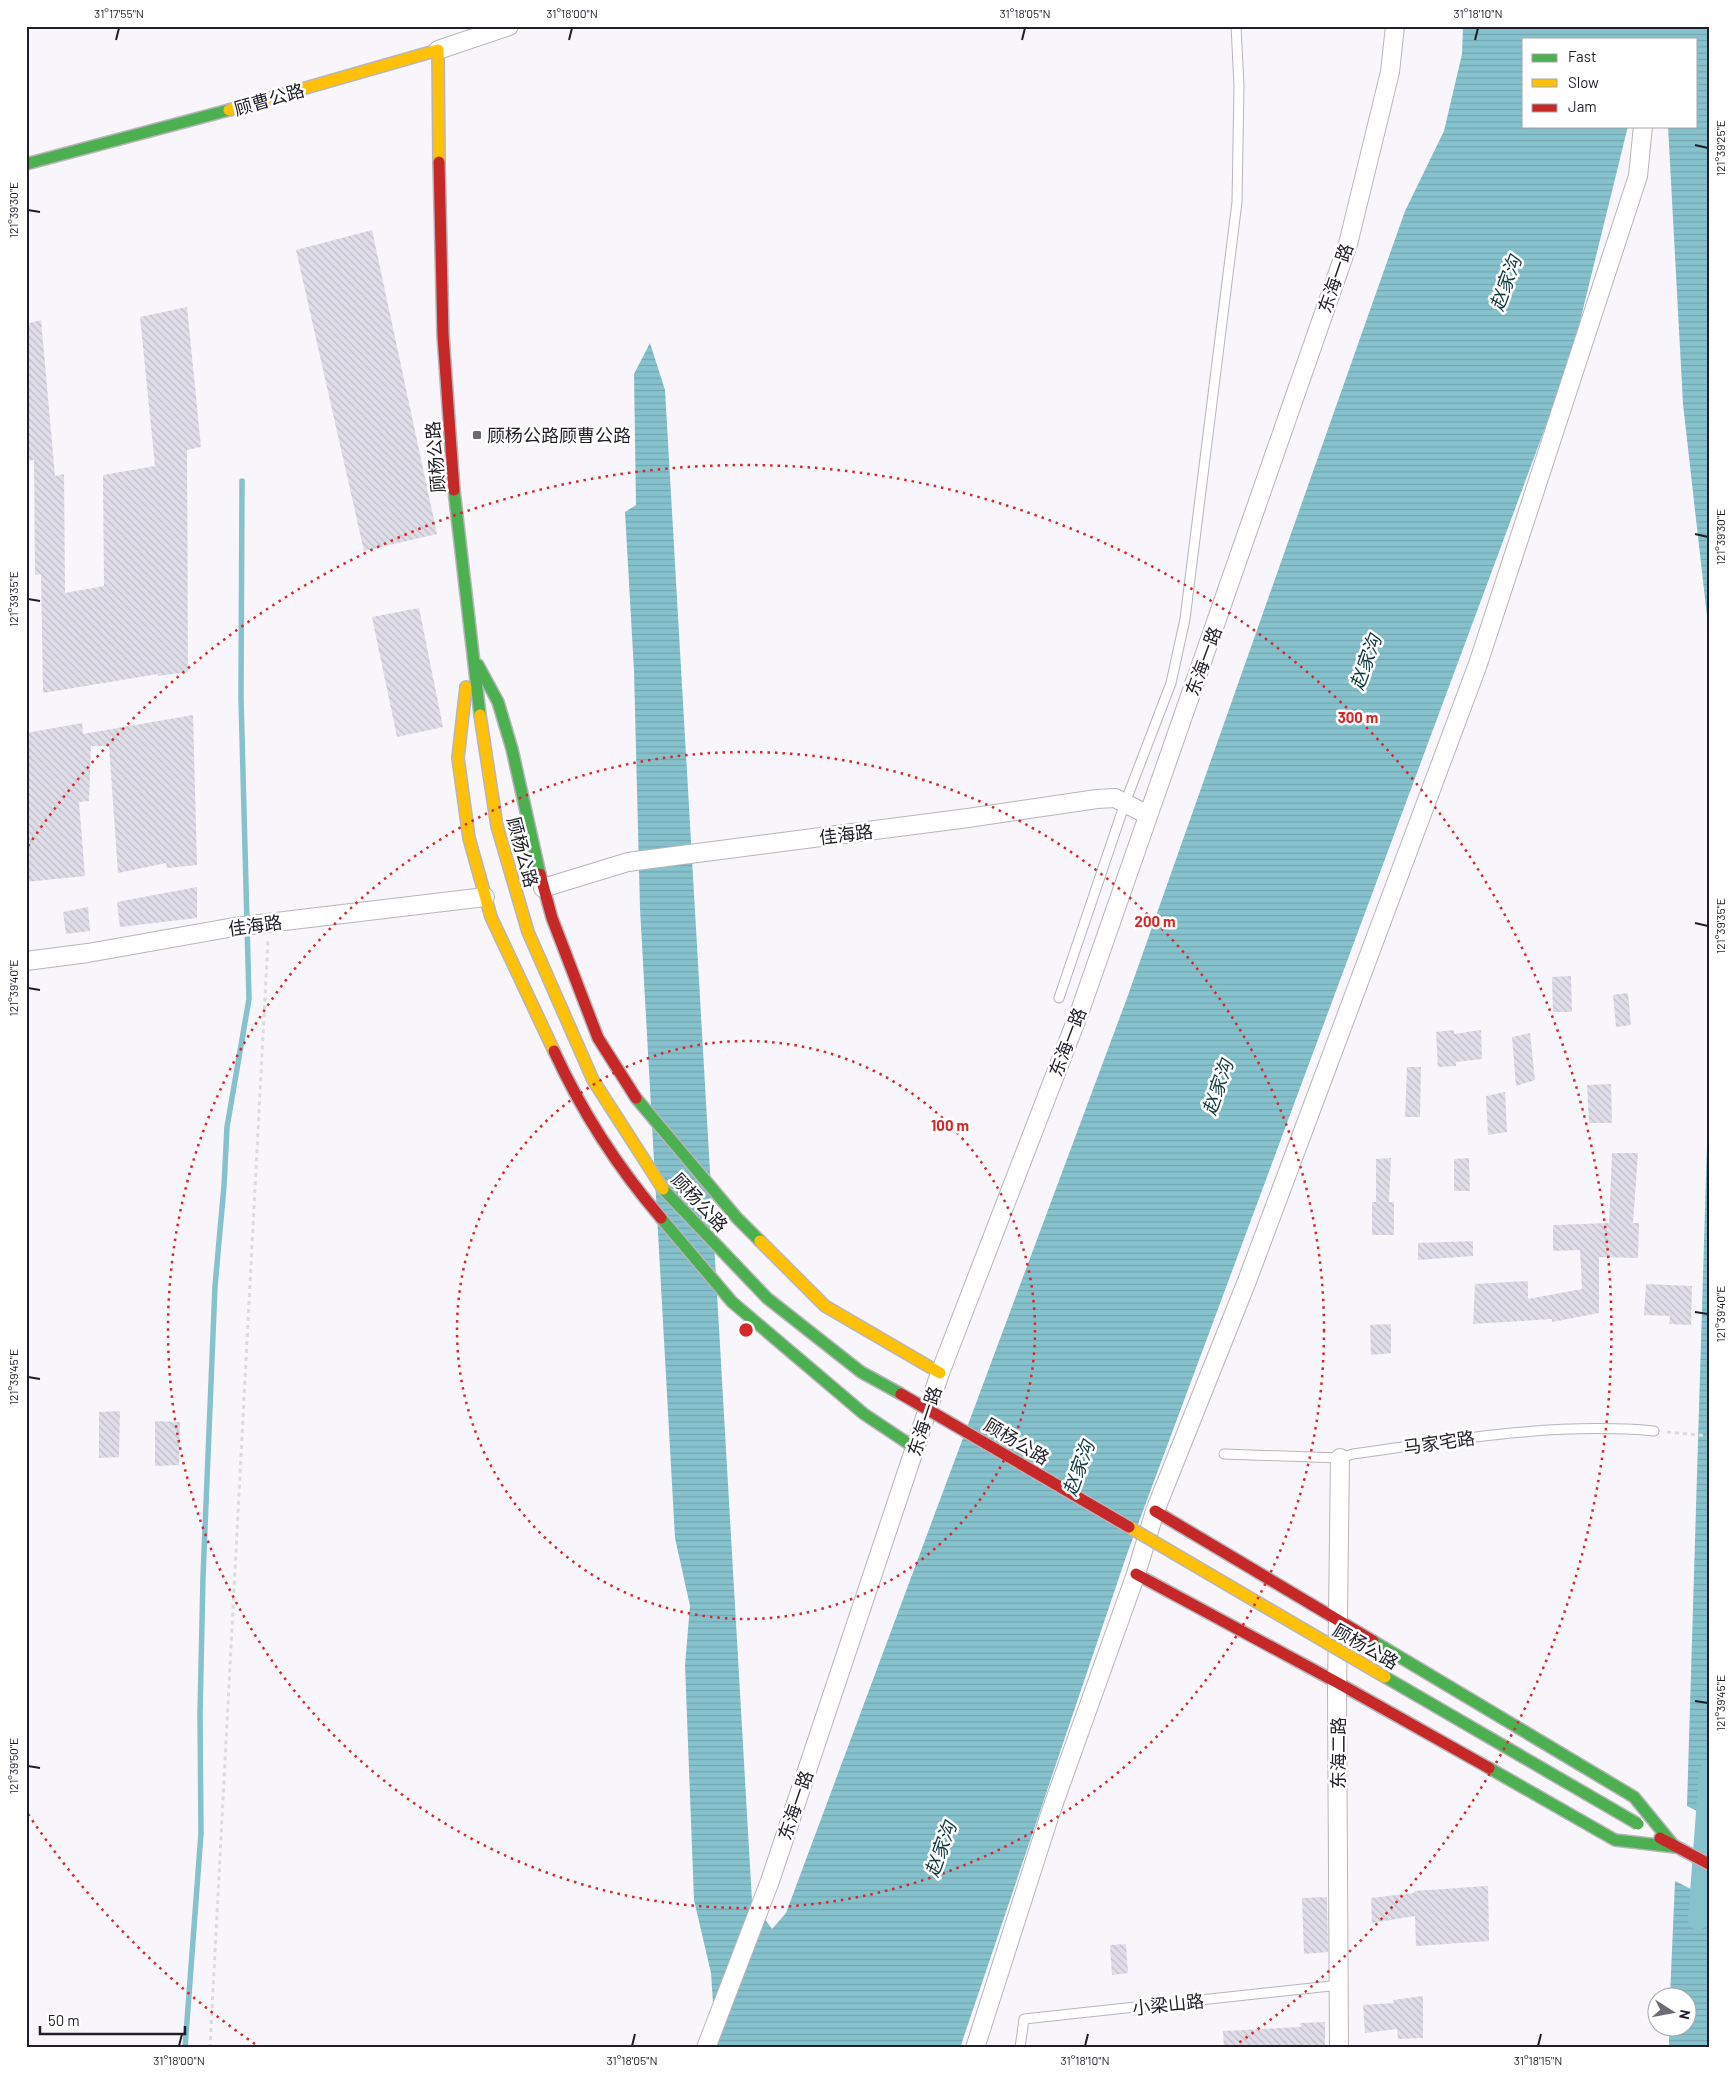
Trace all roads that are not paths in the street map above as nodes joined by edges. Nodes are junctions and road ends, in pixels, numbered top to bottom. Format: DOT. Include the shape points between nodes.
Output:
graph roads {
  1 [pos="509,26"];
  2 [pos="1236,26"];
  3 [pos="1395,26"];
  4 [pos="438,50"];
  5 [pos="1642,128"];
  6 [pos="26,164"];
  7 [pos="470,650"];
  8 [pos="1125,803"];
  9 [pos="1148,815"];
  10 [pos="543,888"];
  11 [pos="485,897"];
  12 [pos="26,961"];
  13 [pos="1059,998"];
  14 [pos="940,1372"];
  15 [pos="1654,1431"];
  16 [pos="916,1448"];
  17 [pos="1224,1454"];
  18 [pos="1340,1458"];
  19 [pos="1155,1511"];
  20 [pos="1136,1574"];
  21 [pos="1338,1620"];
  22 [pos="1338,1682"];
  23 [pos="1675,1847"];
  24 [pos="1709,1864"];
  25 [pos="1340,1985"];
  26 [pos="706,2048"];
  27 [pos="975,2048"];
  28 [pos="1020,2048"];
  29 [pos="1339,2048"];
  1 -- 4 [label="street, 顾曹公路"];
  2 -- 8 [label="lane" via="1239,85 1237,202 1185,619 1172,684"];
  3 -- 9 [label="street, 东海一路" via="1390,72 1348,244"];
  4 -- 6 [label="street, 顾曹公路" via="266,101"];
  4 -- 7 [label="street, 顾杨公路" via="440,266"];
  5 -- 19 [label="street" via="1638,176 1478,664 1247,1281"];
  7 -- 10 [label="street" via="498,702 512,749"];
  7 -- 11 [label="street" via="458,758 469,838"];
  7 -- 23 [label="street, 顾杨公路, bridge" via="497,826 528,932 593,1080 661,1187 766,1298 861,1372"];
  8 -- 9 [label="street, 佳海路"];
  8 -- 10 [label="street, 佳海路" via="1115,798 1097,799 628,862"];
  8 -- 13 [label="lane"];
  9 -- 14 [label="street, 东海一路" via="1081,1008"];
  10 -- 14 [label="street" via="598,1038 640,1104 737,1218 825,1306"];
  11 -- 12 [label="street, 佳海路" via="234,927"];
  11 -- 16 [label="street" via="491,917 568,1081 651,1207 732,1302 864,1414"];
  14 -- 16 [label="street, 东海一路"];
  15 -- 18 [label="lane, 马家宅路" via="1605,1428 1543,1430"];
  16 -- 26 [label="street, 东海一路" via="770,1881"];
  17 -- 18 [label="lane, 马家宅路"];
  18 -- 21 [label="street, 东海二路"];
  19 -- 20 [label="street"];
  19 -- 21 [label="street"];
  20 -- 22 [label="street"];
  20 -- 27 [label="street" via="1050,1814"];
  21 -- 22 [label="street, 东海二路"];
  21 -- 23 [label="street" via="1634,1797"];
  22 -- 23 [label="street" via="1615,1840"];
  22 -- 25 [label="street, 东海二路"];
  23 -- 24 [label="street, 顾杨公路"];
  25 -- 28 [label="lane, 小梁山路" via="1024,2019"];
  25 -- 29 [label="street, 东海二路"];
}
